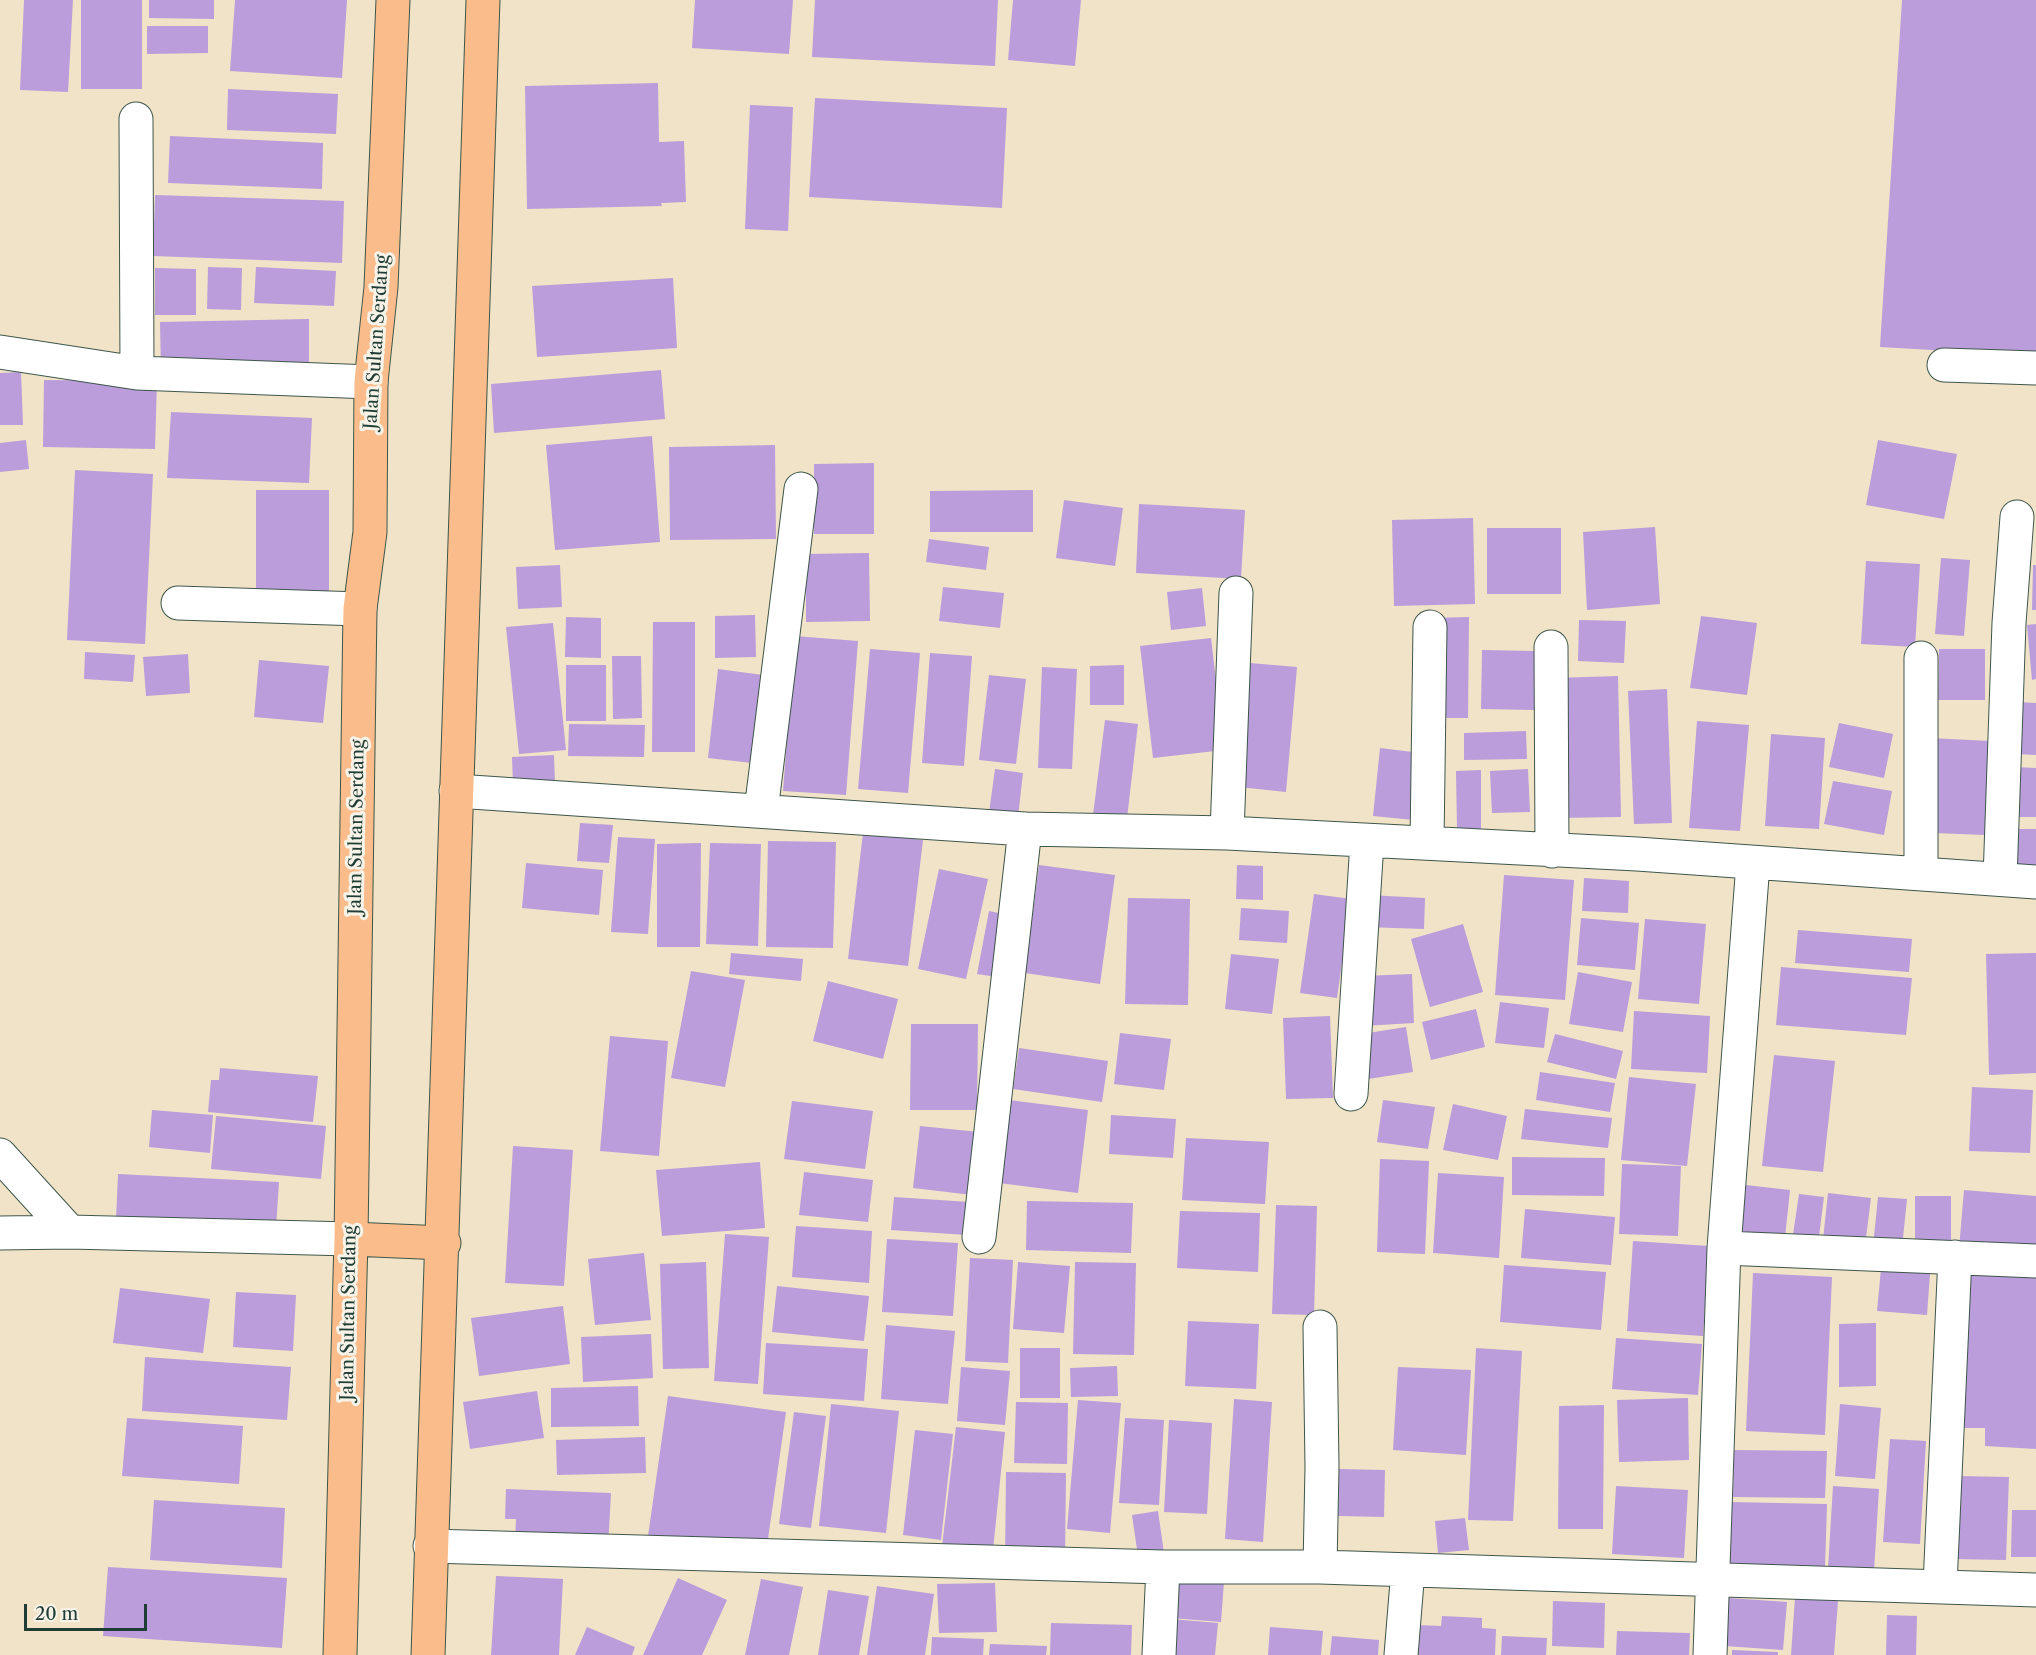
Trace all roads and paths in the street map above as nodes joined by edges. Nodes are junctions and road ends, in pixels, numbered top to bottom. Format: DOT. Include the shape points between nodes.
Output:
graph roads {
  1 [pos="393,0"];
  2 [pos="483,0"];
  3 [pos="136,119"];
  4 [pos="0,352"];
  5 [pos="1944,365"];
  6 [pos="2036,368"];
  7 [pos="136,373"];
  8 [pos="371,382"];
  9 [pos="801,489"];
  10 [pos="2017,517"];
  11 [pos="1236,593"];
  12 [pos="178,603"];
  13 [pos="360,609"];
  14 [pos="1430,627"];
  15 [pos="1551,647"];
  16 [pos="1921,658"];
  17 [pos="456,791"];
  18 [pos="761,811"];
  19 [pos="1025,829"];
  20 [pos="1227,833"];
  21 [pos="1367,842"];
  22 [pos="1428,843"];
  23 [pos="1552,851"];
  24 [pos="1753,862"];
  25 [pos="1921,872"];
  26 [pos="2000,879"];
  27 [pos="2036,882"];
  28 [pos="1351,1094"];
  29 [pos="0,1155"];
  30 [pos="70,1232"];
  31 [pos="0,1233"];
  32 [pos="979,1237"];
  33 [pos="351,1239"];
  34 [pos="444,1243"];
  35 [pos="1724,1248"];
  36 [pos="1955,1257"];
  37 [pos="2036,1261"];
  38 [pos="1320,1327"];
  39 [pos="430,1546"];
  40 [pos="1163,1567"];
  41 [pos="1320,1567"];
  42 [pos="1408,1570"];
  43 [pos="1712,1581"];
  44 [pos="1940,1585"];
  45 [pos="2036,1590"];
  46 [pos="340,1655"];
  47 [pos="428,1655"];
  48 [pos="1159,1655"];
  49 [pos="1401,1655"];
  50 [pos="1710,1655"];
  1 -- 8 [label="highway, Jalan Sultan Serdang" via="381,287"];
  2 -- 17 [label="highway"];
  3 -- 7 [label="street"];
  4 -- 7 [label="street"];
  5 -- 6 [label="street"];
  7 -- 8 [label="street"];
  8 -- 13 [label="highway, Jalan Sultan Serdang" via="370,532"];
  9 -- 18 [label="street"];
  10 -- 26 [label="street" via="2009,623"];
  11 -- 20 [label="street"];
  12 -- 13 [label="street"];
  13 -- 33 [label="highway, Jalan Sultan Serdang"];
  14 -- 22 [label="street"];
  15 -- 23 [label="street"];
  16 -- 25 [label="street"];
  17 -- 18 [label="street"];
  17 -- 34 [label="highway"];
  18 -- 19 [label="street"];
  19 -- 20 [label="street"];
  19 -- 32 [label="street"];
  20 -- 21 [label="street"];
  21 -- 22 [label="street"];
  21 -- 28 [label="street"];
  22 -- 23 [label="street"];
  23 -- 24 [label="street"];
  24 -- 25 [label="street"];
  24 -- 35 [label="street"];
  25 -- 26 [label="street"];
  26 -- 27 [label="street"];
  29 -- 30 [label="street"];
  30 -- 31 [label="street"];
  30 -- 33 [label="street"];
  33 -- 34 [label="highway"];
  33 -- 46 [label="highway, Jalan Sultan Serdang"];
  34 -- 39 [label="highway"];
  35 -- 36 [label="street"];
  35 -- 43 [label="street"];
  36 -- 37 [label="street"];
  36 -- 44 [label="street"];
  38 -- 41 [label="street"];
  39 -- 40 [label="street"];
  39 -- 47 [label="highway"];
  40 -- 41 [label="street"];
  40 -- 48 [label="street"];
  41 -- 42 [label="street"];
  42 -- 43 [label="street"];
  42 -- 49 [label="street"];
  43 -- 44 [label="street"];
  43 -- 50 [label="street"];
  44 -- 45 [label="street"];
}
